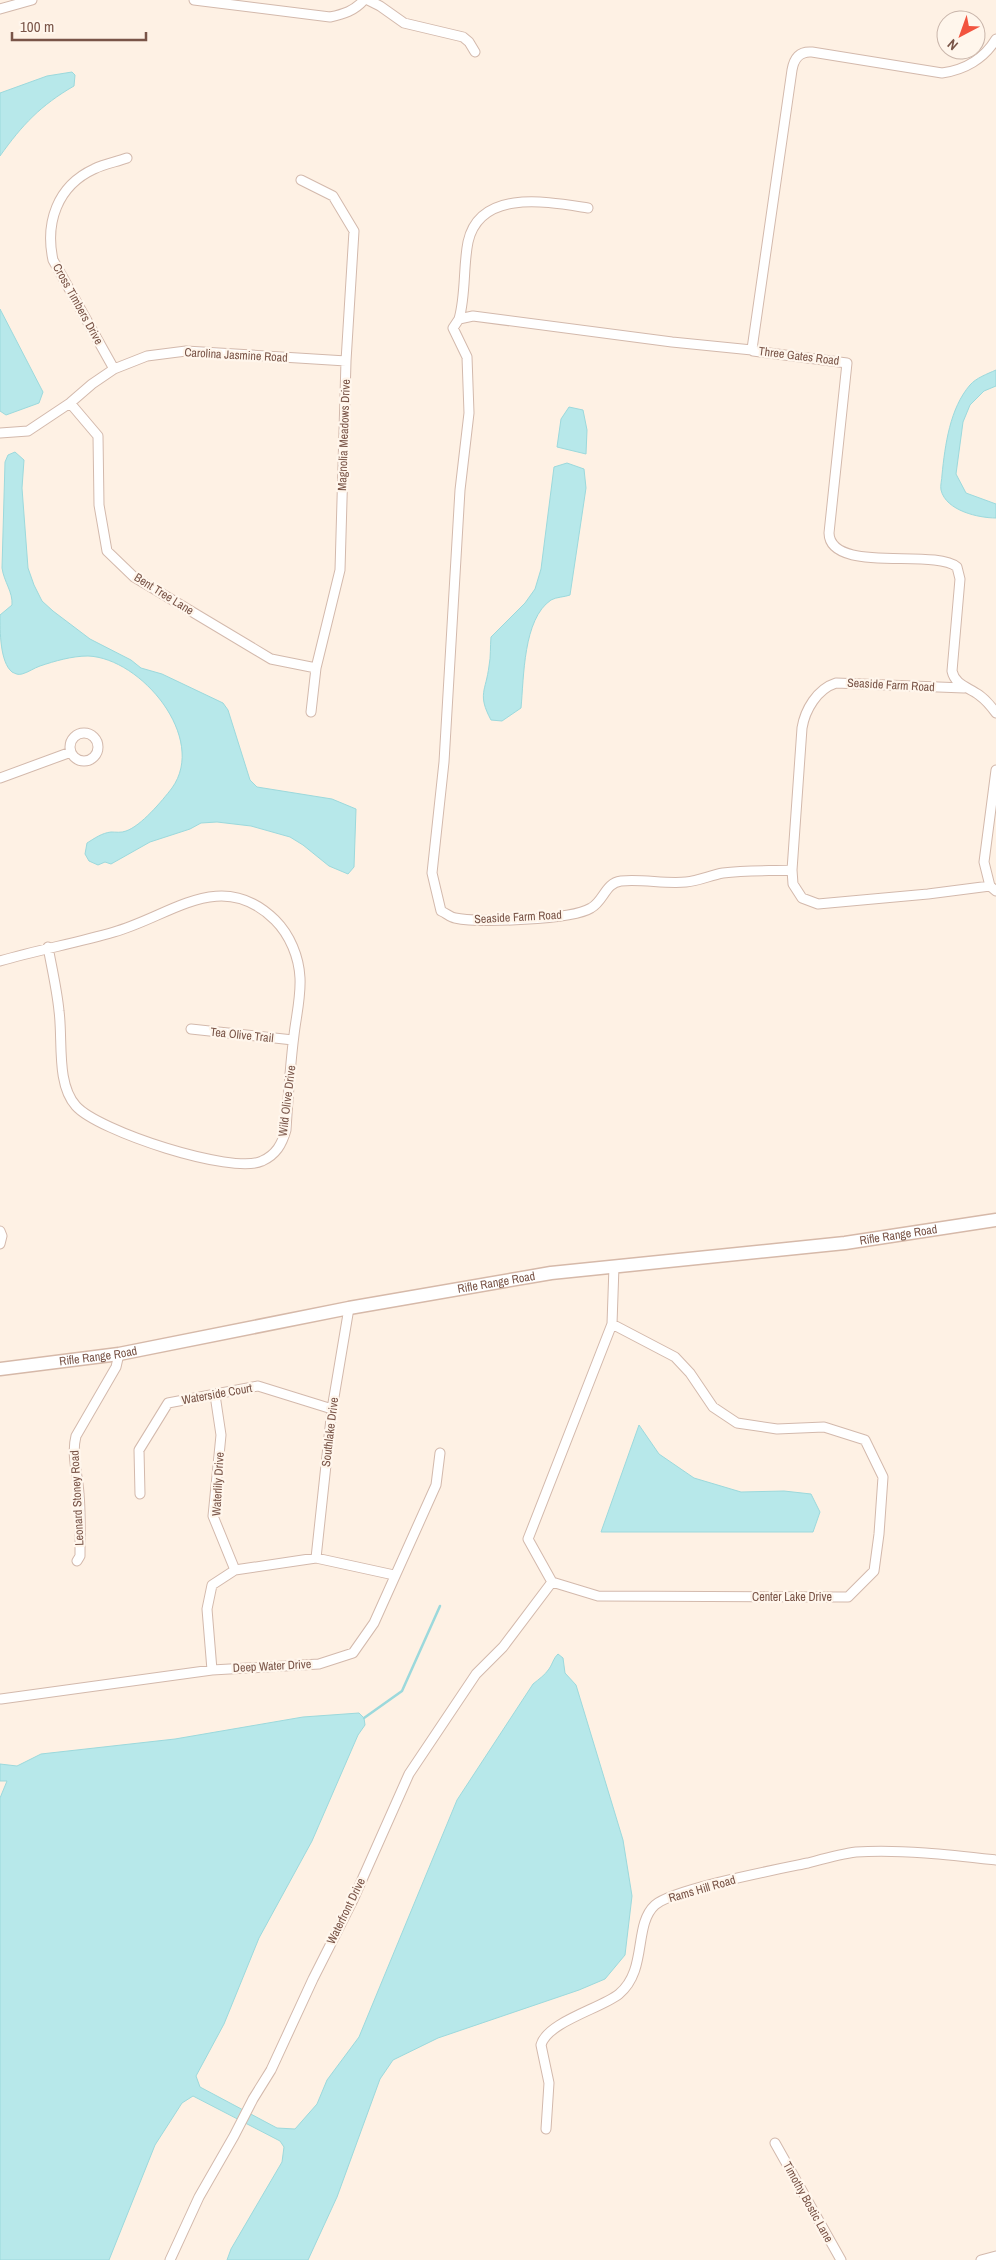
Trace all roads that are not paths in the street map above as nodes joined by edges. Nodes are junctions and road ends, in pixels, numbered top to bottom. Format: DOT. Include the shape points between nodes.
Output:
graph roads {
  1 [pos="32,0"];
  2 [pos="194,0"];
  3 [pos="364,0"];
  4 [pos="368,0"];
  5 [pos="18,1"];
  6 [pos="220,1"];
  7 [pos="0,8"];
  8 [pos="996,39"];
  9 [pos="475,52"];
  10 [pos="127,158"];
  11 [pos="301,180"];
  12 [pos="588,208"];
  13 [pos="459,319"];
  14 [pos="752,350"];
  15 [pos="346,361"];
  16 [pos="114,369"];
  17 [pos="70,403"];
  18 [pos="0,432"];
  19 [pos="316,668"];
  20 [pos="968,688"];
  21 [pos="311,712"];
  22 [pos="996,713"];
  23 [pos="71,752"];
  24 [pos="996,770"];
  25 [pos="0,778"];
  26 [pos="792,870"];
  27 [pos="993,888"];
  28 [pos="48,947"];
  29 [pos="0,961"];
  30 [pos="192,1029"];
  31 [pos="293,1040"];
  32 [pos="996,1220"];
  33 [pos="0,1231"];
  34 [pos="0,1244"];
  35 [pos="614,1266"];
  36 [pos="349,1308"];
  37 [pos="612,1324"];
  38 [pos="119,1354"];
  39 [pos="0,1369"];
  40 [pos="215,1395"];
  41 [pos="332,1409"];
  42 [pos="440,1453"];
  43 [pos="140,1494"];
  44 [pos="316,1558"];
  45 [pos="77,1561"];
  46 [pos="235,1570"];
  47 [pos="394,1575"];
  48 [pos="552,1582"];
  49 [pos="212,1670"];
  50 [pos="1,1699"];
  51 [pos="996,1860"];
  52 [pos="546,2130"];
  53 [pos="776,2143"];
  54 [pos="996,2256"];
  55 [pos="170,2260"];
  56 [pos="841,2260"];
  57 [pos="981,2260"];
  1 -- 5 [label="street"];
  2 -- 6 [label="street"];
  3 -- 6 [label="street" via="345,14 330,16"];
  4 -- 9 [label="street" via="404,24 463,38"];
  5 -- 7 [label="street"];
  8 -- 14 [label="street, Three Gates Road" via="974,62 942,73 812,52 798,56 792,70"];
  10 -- 16 [label="street, Cross Timbers Drive" via="80,177 64,192 54,209 50,227 53,260"];
  11 -- 15 [label="street, Magnolia Meadows Drive" via="333,196 354,231"];
  12 -- 13 [label="street" via="522,200 496,208 477,222 469,240"];
  13 -- 14 [label="street" via="473,316"];
  13 -- 26 [label="street, Seaside Farm Road" via="454,328 467,356 469,413 460,490 444,762 432,873 441,911 465,919 560,916 591,908 614,882 687,882 722,873"];
  14 -- 20 [label="street, Three Gates Road" via="847,363 829,538 838,549 857,556 943,560 957,567 960,579 952,671 956,682"];
  15 -- 16 [label="street, Carolina Jasmine Road" via="186,351 147,356"];
  15 -- 19 [label="street, Magnolia Meadows Drive" via="340,570"];
  16 -- 17 [label="street, Carolina Jasmine Road"];
  17 -- 18 [label="street, Carolina Jasmine Road" via="28,431"];
  17 -- 19 [label="street, Bent Tree Lane" via="98,436 99,505 107,551 134,577 271,659"];
  19 -- 21 [label="street, Magnolia Meadows Drive"];
  20 -- 22 [label="street, Three Gates Road"];
  20 -- 26 [label="street, Seaside Farm Road" via="836,682 813,701 806,710 802,728"];
  23 -- 25 [label="street"];
  24 -- 27 [label="street" via="984,862"];
  26 -- 27 [label="street, Seaside Farm Road" via="798,894 806,901 818,904"];
  28 -- 29 [label="street, Wild Olive Drive"];
  28 -- 31 [label="street, Wild Olive Drive" via="116,932 204,896 227,896 248,901 281,926 293,945 300,978"];
  28 -- 31 [label="street, Wild Olive Drive" via="60,1011 65,1089 88,1117 132,1137 189,1155 244,1165 261,1162 276,1152 284,1136"];
  30 -- 31 [label="street, Tea Olive Trail"];
  32 -- 35 [label="main road, Rifle Range Road" via="845,1243"];
  33 -- 34 [label="street"];
  35 -- 36 [label="main road, Rifle Range Road" via="551,1273"];
  35 -- 37 [label="street"];
  36 -- 38 [label="main road, Rifle Range Road"];
  36 -- 41 [label="street, Southlake Drive"];
  37 -- 48 [label="street" via="528,1539"];
  37 -- 48 [label="street, Center Lake Drive" via="675,1357 713,1407 738,1423 777,1429 824,1428 865,1440 883,1477 874,1571 848,1597 598,1596"];
  38 -- 39 [label="main road, Rifle Range Road"];
  38 -- 45 [label="street, Leonard Stoney Road" via="116,1367 74,1444 79,1495 80,1556"];
  40 -- 41 [label="street, Waterside Court" via="258,1386"];
  40 -- 43 [label="street, Waterside Court" via="168,1403 139,1450"];
  40 -- 46 [label="street, Waterlily Drive" via="221,1435 213,1516"];
  41 -- 44 [label="street, Southlake Drive"];
  42 -- 47 [label="street, Deep Water Drive" via="436,1486"];
  44 -- 46 [label="street"];
  44 -- 47 [label="street"];
  46 -- 49 [label="street" via="212,1585 210,1593 207,1609"];
  47 -- 49 [label="street, Deep Water Drive" via="374,1623 353,1653 319,1664"];
  48 -- 55 [label="street, Waterfront Drive" via="503,1647 476,1674 409,1774 271,2070 199,2198"];
  49 -- 50 [label="street, Deep Water Drive"];
  51 -- 52 [label="street, Rams Hill Road" via="937,1853 855,1852 704,1887 659,1902 647,1916 636,1968 625,1988 608,2001 582,2012 550,2032 542,2040 549,2083"];
  53 -- 56 [label="street, Timothy Bostic Lane"];
  54 -- 57 [label="street"];
}
